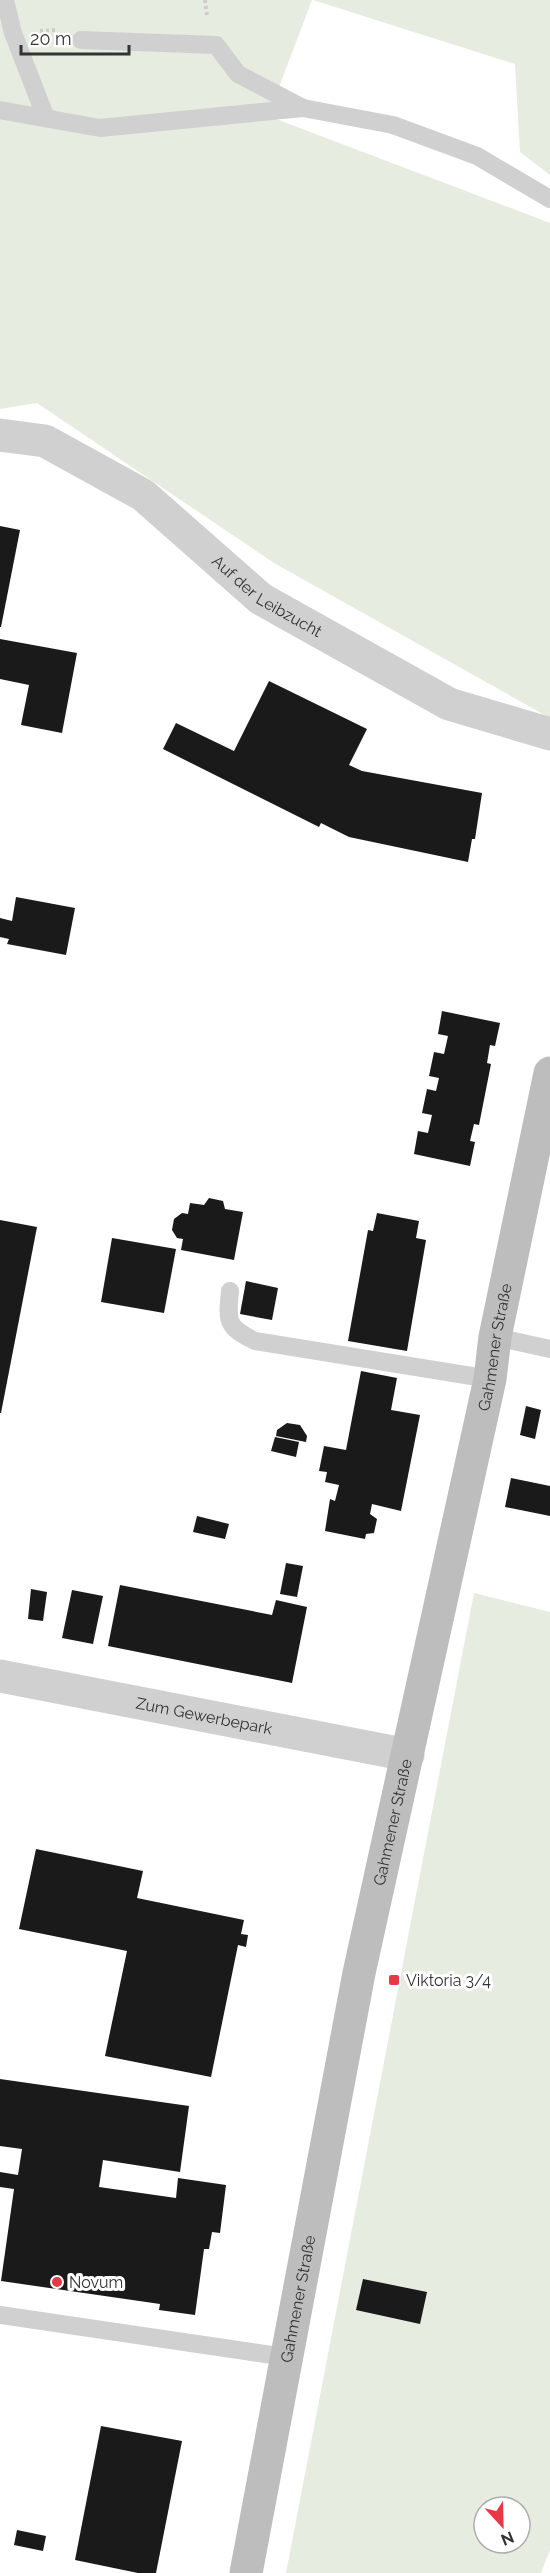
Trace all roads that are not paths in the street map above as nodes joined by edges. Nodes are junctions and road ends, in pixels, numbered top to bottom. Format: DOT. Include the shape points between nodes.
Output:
graph roads {
  1 [pos="5,0"];
  2 [pos="81,40"];
  3 [pos="303,108"];
  4 [pos="0,110"];
  5 [pos="46,118"];
  6 [pos="550,199"];
  7 [pos="0,435"];
  8 [pos="550,734"];
  9 [pos="550,1073"];
  10 [pos="230,1291"];
  11 [pos="495,1337"];
  12 [pos="550,1349"];
  13 [pos="490,1379"];
  14 [pos="0,1676"];
  15 [pos="408,1755"];
  16 [pos="0,2315"];
  17 [pos="286,2357"];
  18 [pos="246,2573"];
  1 -- 5 [label="lane" via="13,33"];
  2 -- 3 [label="lane" via="216,45 238,74"];
  3 -- 5 [label="lane" via="100,128"];
  3 -- 6 [label="lane" via="393,125 477,156"];
  4 -- 5 [label="lane"];
  7 -- 8 [label="street, Auf der Leibzucht" via="45,441 143,495 261,600 449,704"];
  9 -- 11 [label="main road, Gahmener Straße"];
  10 -- 13 [label="lane" via="227,1318 236,1331 255,1341"];
  11 -- 12 [label="lane"];
  11 -- 13 [label="main road, Gahmener Straße"];
  13 -- 15 [label="main road, Gahmener Straße"];
  14 -- 15 [label="street, Zum Gewerbepark"];
  15 -- 17 [label="main road, Gahmener Straße" via="359,1973"];
  16 -- 17 [label="lane"];
  17 -- 18 [label="main road, Gahmener Straße"];
}
